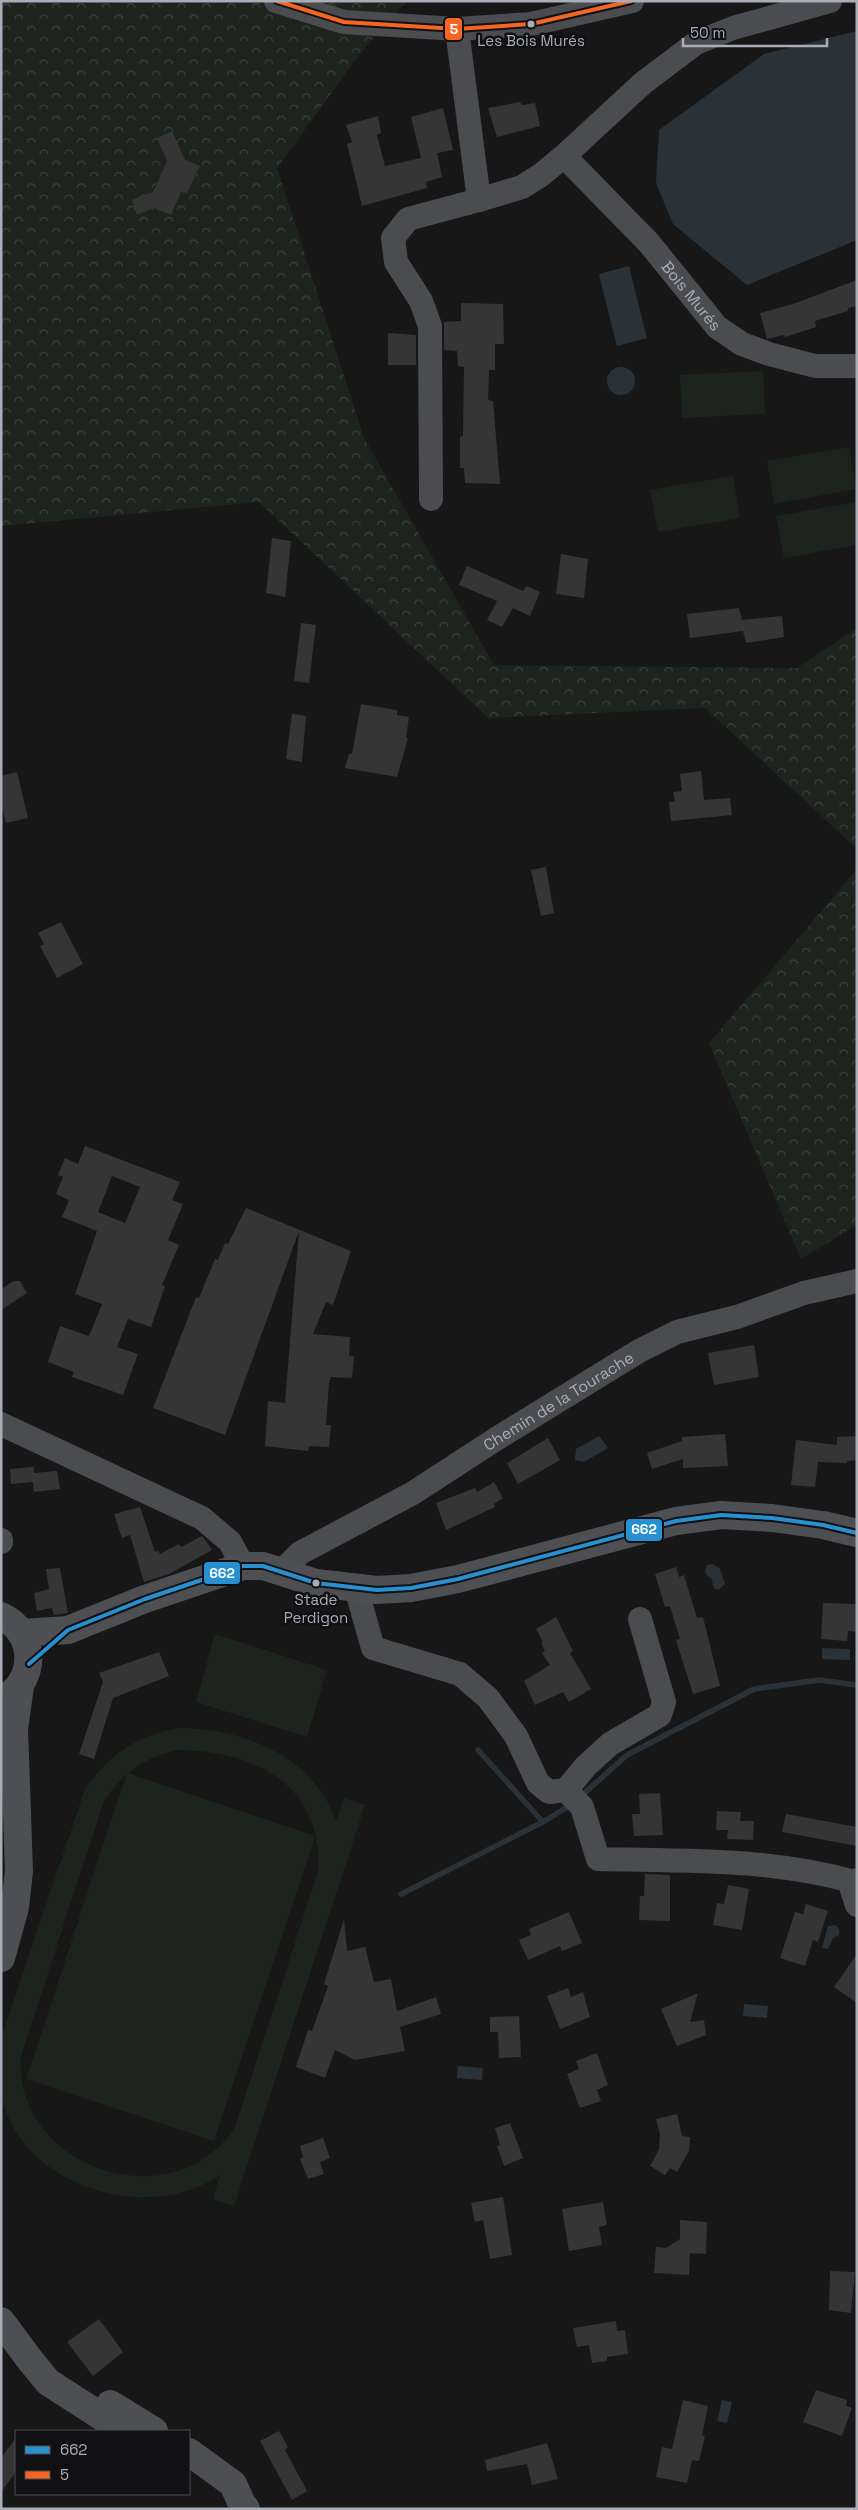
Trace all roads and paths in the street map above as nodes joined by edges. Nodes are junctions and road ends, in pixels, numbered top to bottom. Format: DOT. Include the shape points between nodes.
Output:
graph roads {
  1 [pos="276,1"];
  2 [pos="632,1"];
  3 [pos="830,1"];
  4 [pos="457,29"];
  5 [pos="564,156"];
  6 [pos="479,200"];
  7 [pos="857,366"];
  8 [pos="431,499"];
  9 [pos="857,1281"];
  10 [pos="1,1424"];
  11 [pos="857,1532"];
  12 [pos="243,1566"];
  13 [pos="283,1570"];
  14 [pos="356,1588"];
  15 [pos="640,1619"];
  16 [pos="11,1624"];
  17 [pos="68,1630"];
  18 [pos="17,1683"];
  19 [pos="8,1720"];
  20 [pos="573,1798"];
  21 [pos="856,1889"];
  22 [pos="1,1958"];
  23 [pos="1,2320"];
  24 [pos="30,2360"];
  25 [pos="122,2430"];
  26 [pos="152,2430"];
  27 [pos="190,2453"];
  28 [pos="190,2475"];
  29 [pos="244,2506"];
  1 -- 4 [label="street" via="344,22"];
  2 -- 4 [label="street" via="531,24"];
  3 -- 5 [label="street" via="733,28 696,43 643,83"];
  4 -- 6 [label="street"];
  5 -- 6 [label="street" via="522,187"];
  5 -- 7 [label="street, Bois Murés" via="649,243 717,327 742,344 769,354 815,366"];
  6 -- 8 [label="street" via="408,219 393,238 396,262 421,301 430,326"];
  9 -- 13 [label="street, Chemin de la Tourache" via="677,1332 639,1351 413,1493 300,1553"];
  10 -- 12 [label="street" via="202,1518 230,1542"];
  11 -- 14 [label="main road" via="772,1518 721,1515 676,1521 458,1579 411,1588"];
  12 -- 13 [label="main road"];
  12 -- 17 [label="main road" via="145,1599"];
  13 -- 14 [label="main road" via="316,1583"];
  14 -- 20 [label="street" via="373,1648 460,1674 488,1698 516,1736 538,1783 549,1792"];
  15 -- 20 [label="street" via="664,1702 660,1715 610,1744 586,1766"];
  16 -- 17 [label="main road"];
  16 -- 18 [label="main road" via="26,1642"];
  17 -- 18 [label="main road"];
  18 -- 19 [label="main road"];
  19 -- 22 [label="main road" via="20,1872 15,1907"];
  20 -- 21 [label="street" via="598,1859 757,1863 816,1871"];
  23 -- 24 [label="main road"];
  24 -- 25 [label="main road" via="48,2382"];
  24 -- 26 [label="main road" via="61,2374"];
  27 -- 29 [label="main road" via="233,2484"];
  28 -- 29 [label="main road"];
}
